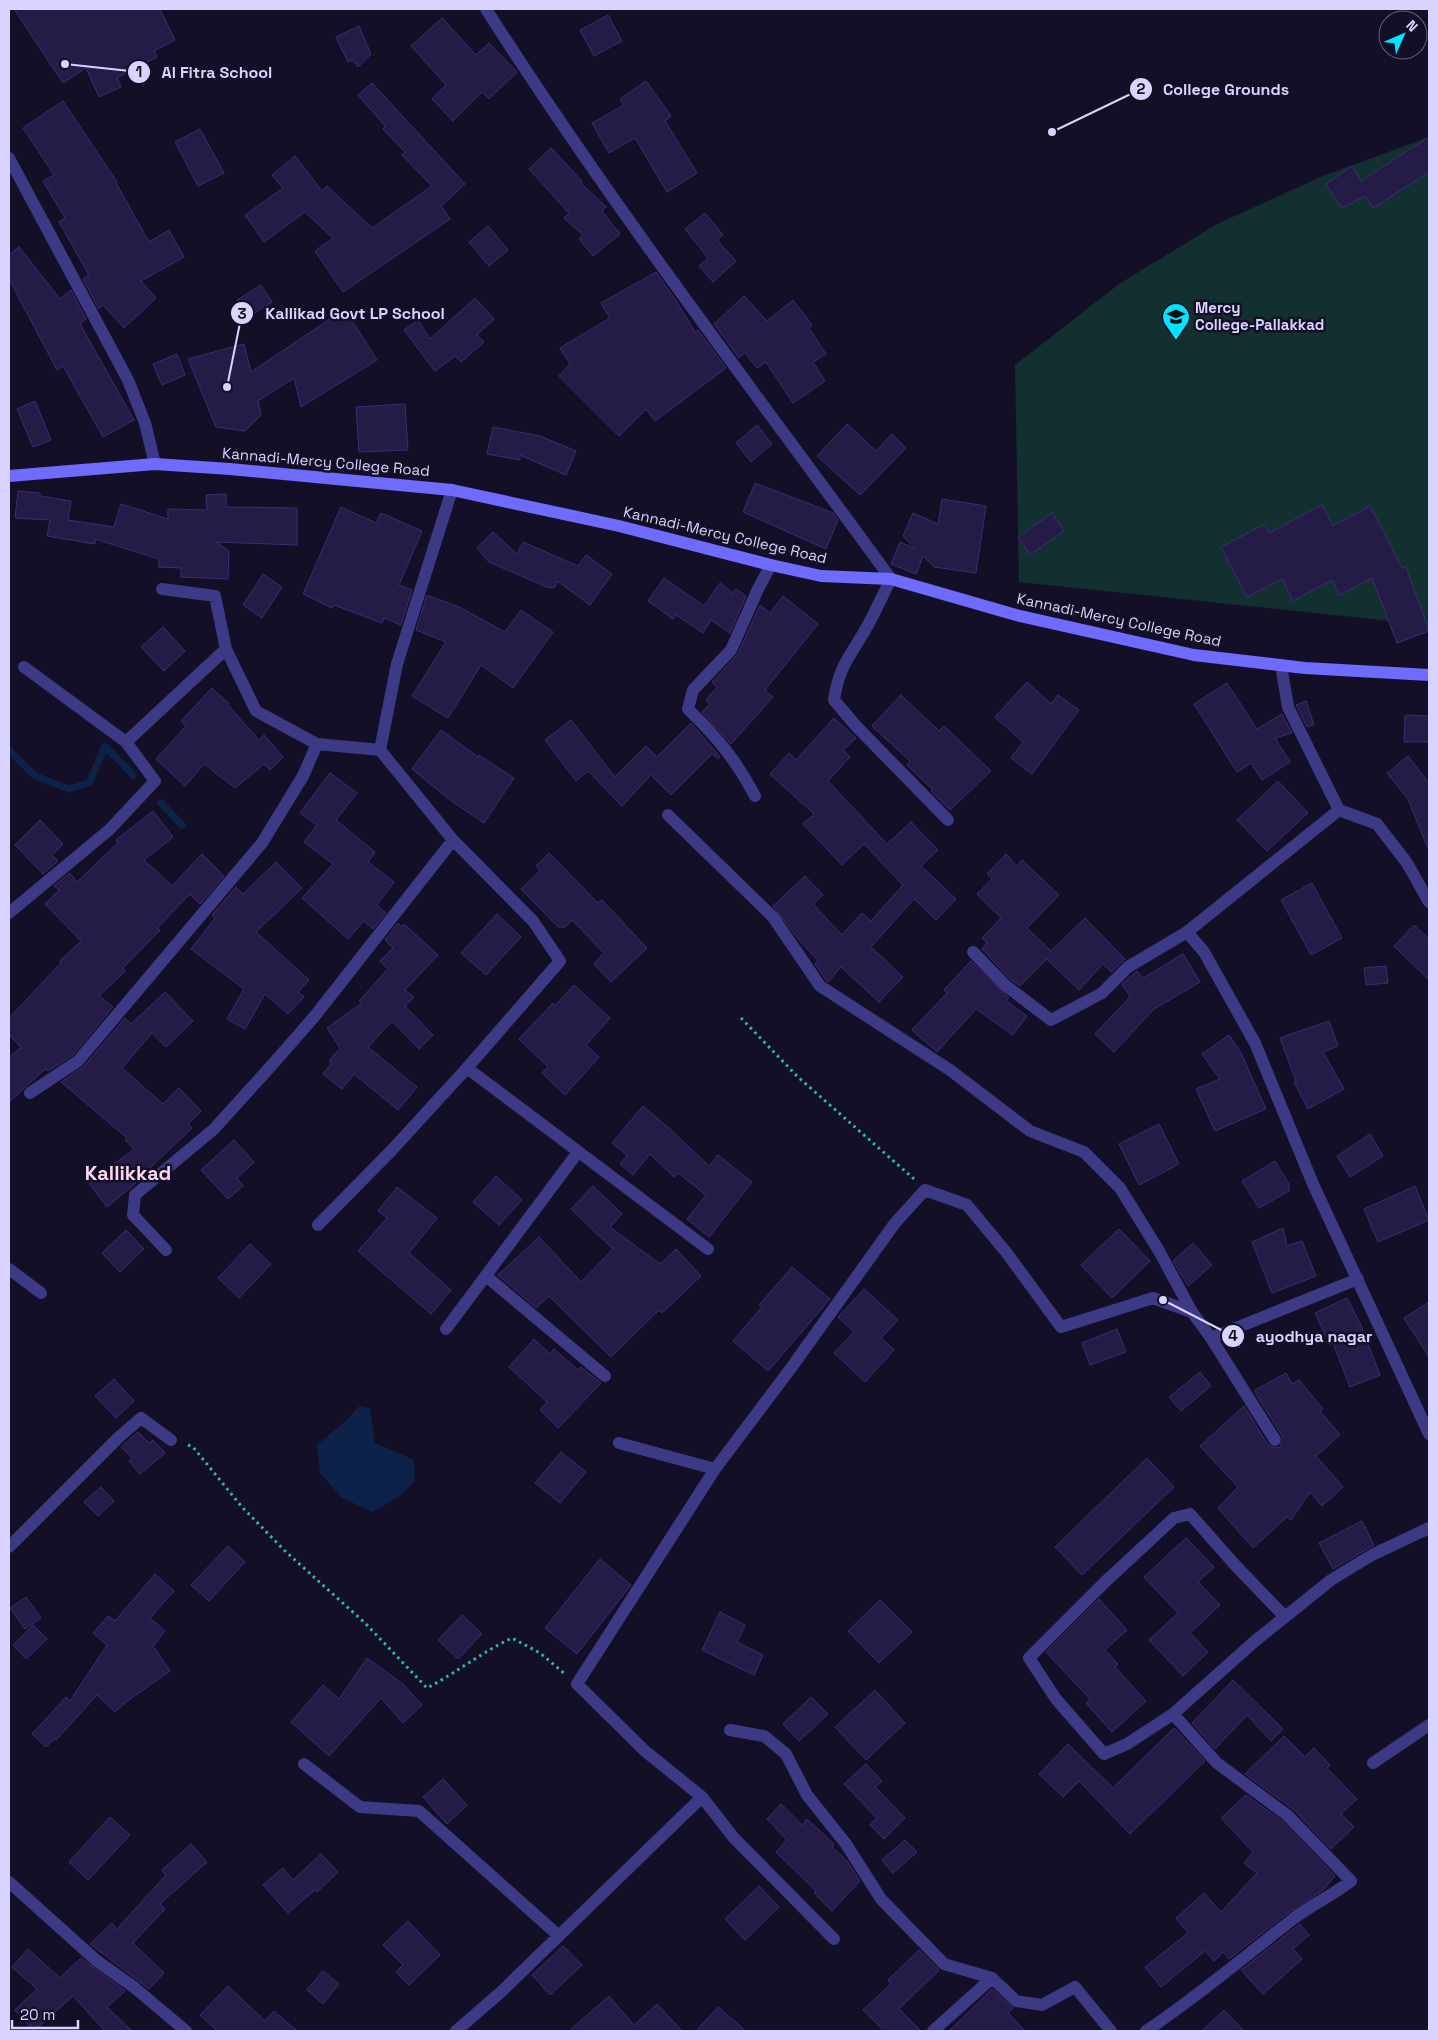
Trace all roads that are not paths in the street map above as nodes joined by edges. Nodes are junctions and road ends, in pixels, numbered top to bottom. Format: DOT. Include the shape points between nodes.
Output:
graph roads {
  1 [pos="486,9"];
  2 [pos="9,158"];
  3 [pos="155,464"];
  4 [pos="9,476"];
  5 [pos="452,490"];
  6 [pos="771,565"];
  7 [pos="892,579"];
  8 [pos="162,589"];
  9 [pos="226,649"];
  10 [pos="1281,665"];
  11 [pos="24,667"];
  12 [pos="1429,675"];
  13 [pos="126,742"];
  14 [pos="317,744"];
  15 [pos="380,750"];
  16 [pos="755,796"];
  17 [pos="1339,810"];
  18 [pos="668,815"];
  19 [pos="948,820"];
  20 [pos="453,840"];
  21 [pos="1429,902"];
  22 [pos="9,913"];
  23 [pos="1187,932"];
  24 [pos="973,952"];
  25 [pos="467,1068"];
  26 [pos="30,1093"];
  27 [pos="578,1152"];
  28 [pos="318,1225"];
  29 [pos="708,1249"];
  30 [pos="166,1250"];
  31 [pos="9,1269"];
  32 [pos="486,1276"];
  33 [pos="1358,1279"];
  34 [pos="42,1293"];
  35 [pos="1192,1312"];
  36 [pos="446,1329"];
  37 [pos="1211,1338"];
  38 [pos="605,1376"];
  39 [pos="1429,1434"];
  40 [pos="172,1440"];
  41 [pos="1275,1440"];
  42 [pos="619,1443"];
  43 [pos="715,1469"];
  44 [pos="1429,1528"];
  45 [pos="9,1547"];
  46 [pos="1285,1617"];
  47 [pos="1173,1714"];
  48 [pos="1429,1725"];
  49 [pos="730,1730"];
  50 [pos="1373,1763"];
  51 [pos="304,1764"];
  52 [pos="702,1797"];
  53 [pos="9,1882"];
  54 [pos="559,1936"];
  55 [pos="834,1939"];
  56 [pos="992,1978"];
  57 [pos="186,2031"];
  58 [pos="456,2031"];
  59 [pos="933,2031"];
  60 [pos="1111,2031"];
  61 [pos="1146,2031"];
  1 -- 7 [label="street" via="627,215"];
  2 -- 3 [label="street" via="128,380 145,423"];
  3 -- 4 [label="main road, Kannadi-Mercy College Road"];
  3 -- 5 [label="main road, Kannadi-Mercy College Road"];
  5 -- 6 [label="main road, Kannadi-Mercy College Road" via="620,526"];
  5 -- 15 [label="street" via="397,664"];
  6 -- 7 [label="main road, Kannadi-Mercy College Road" via="821,576"];
  6 -- 16 [label="street" via="731,650 693,690 688,709 739,766"];
  7 -- 10 [label="main road, Kannadi-Mercy College Road" via="1016,615 1194,655"];
  7 -- 19 [label="street" via="844,662 834,700"];
  8 -- 9 [label="street" via="215,596"];
  9 -- 13 [label="street"];
  9 -- 14 [label="street" via="256,711"];
  10 -- 12 [label="main road, Kannadi-Mercy College Road"];
  10 -- 17 [label="street" via="1288,706"];
  11 -- 13 [label="street"];
  13 -- 22 [label="street" via="155,781 110,830"];
  14 -- 15 [label="street"];
  14 -- 26 [label="street" via="303,776 262,843 78,1061"];
  15 -- 20 [label="street"];
  17 -- 21 [label="street" via="1377,824 1408,863"];
  17 -- 23 [label="street"];
  18 -- 35 [label="street" via="773,917 820,986 950,1070 1030,1131 1084,1152 1120,1188"];
  20 -- 25 [label="street" via="533,921 560,961"];
  20 -- 30 [label="street" via="314,1017 214,1129 135,1195 133,1215"];
  23 -- 24 [label="street" via="1128,967 1102,993 1051,1020 1005,984"];
  23 -- 33 [label="street" via="1204,952 1255,1043 1313,1184"];
  25 -- 27 [label="street"];
  25 -- 28 [label="street"];
  27 -- 29 [label="street"];
  27 -- 32 [label="street"];
  31 -- 34 [label="street"];
  32 -- 36 [label="street"];
  32 -- 38 [label="street"];
  33 -- 37 [label="street"];
  33 -- 39 [label="street"];
  35 -- 37 [label="street"];
  35 -- 43 [label="street" via="1153,1298 1061,1326 967,1205 925,1190 894,1223"];
  37 -- 41 [label="street"];
  40 -- 45 [label="street" via="141,1418"];
  42 -- 43 [label="street"];
  43 -- 52 [label="street" via="577,1684 645,1751"];
  44 -- 46 [label="street" via="1372,1555 1331,1580"];
  46 -- 47 [label="street"];
  46 -- 47 [label="street" via="1190,1514 1174,1518 1029,1658 1056,1699 1104,1754 1127,1744"];
  47 -- 61 [label="street" via="1217,1763 1287,1815 1351,1881 1295,1917"];
  48 -- 50 [label="street"];
  49 -- 56 [label="street" via="764,1736 786,1754 806,1795 846,1844 881,1899 944,1964"];
  51 -- 54 [label="street" via="360,1807 419,1811"];
  52 -- 54 [label="street"];
  52 -- 55 [label="street" via="734,1838"];
  53 -- 57 [label="street" via="97,1961"];
  54 -- 58 [label="street"];
  56 -- 59 [label="street"];
  56 -- 60 [label="street" via="1016,2000 1042,2005 1075,1987"];
}
